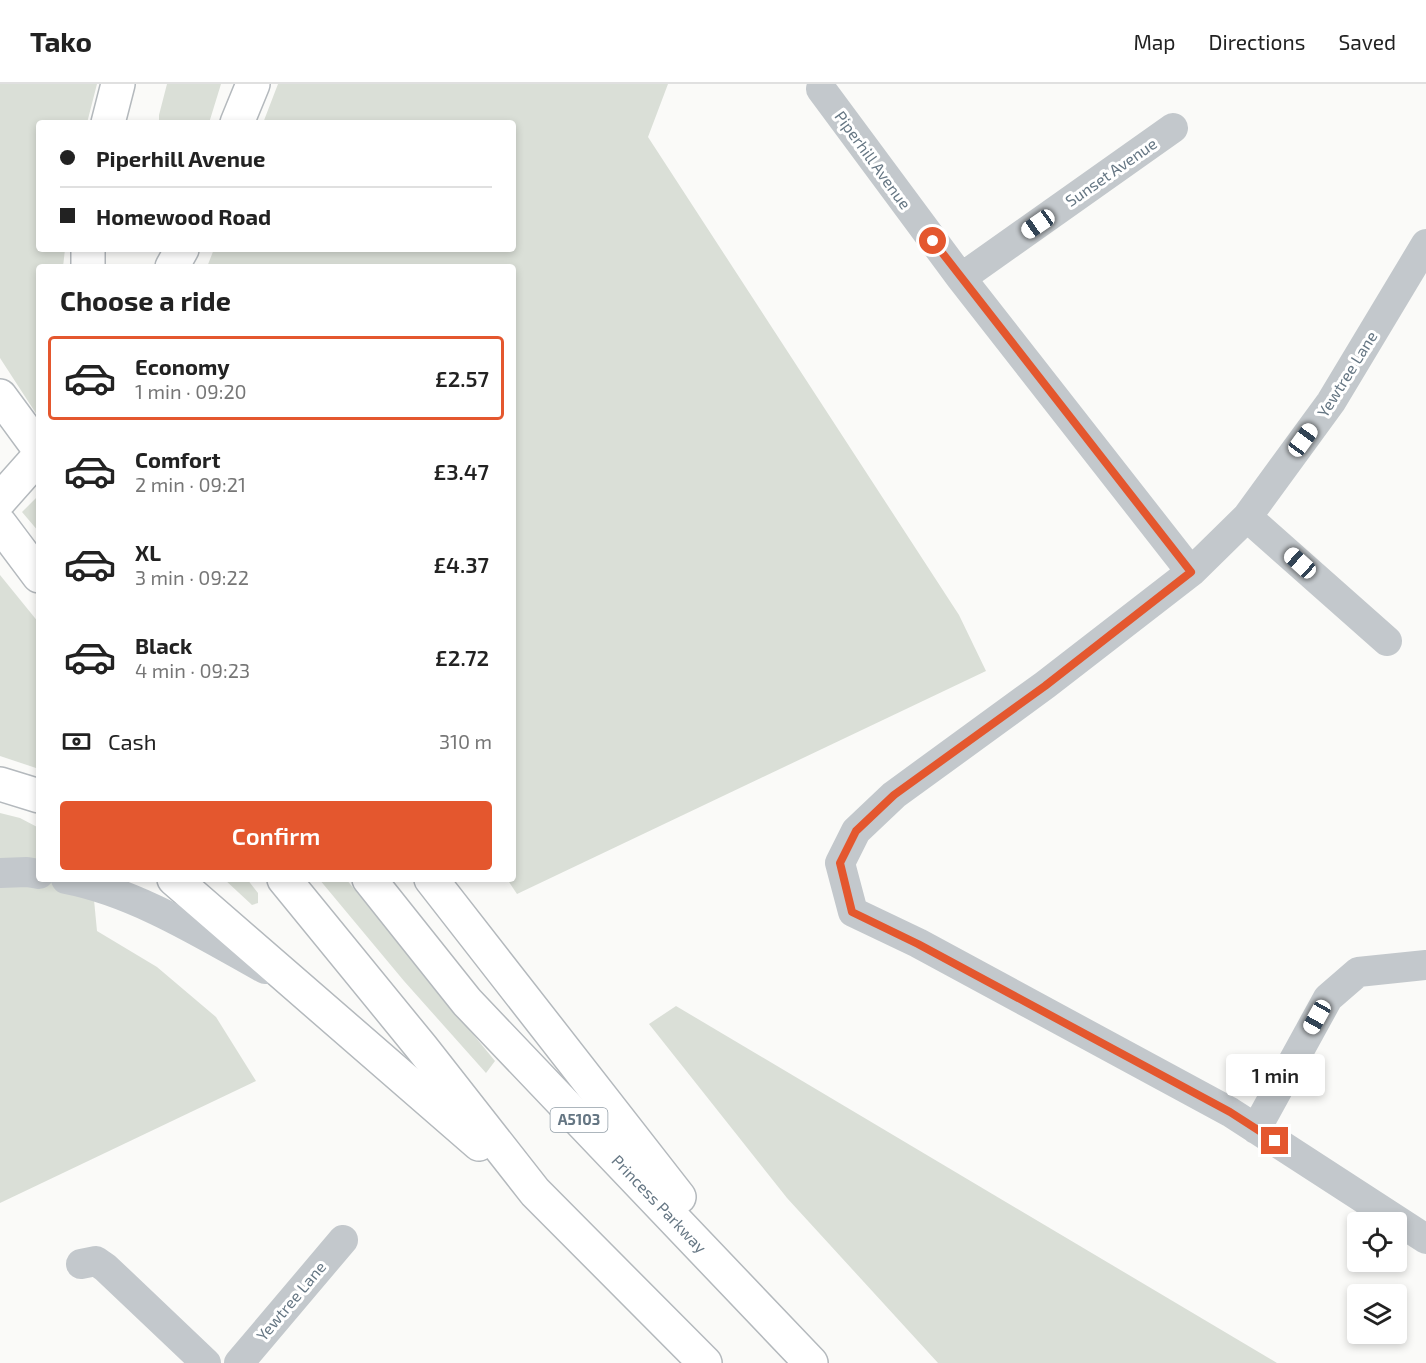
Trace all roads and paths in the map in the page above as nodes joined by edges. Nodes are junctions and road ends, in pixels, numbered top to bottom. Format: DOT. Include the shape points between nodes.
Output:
graph roads {
  1 [pos="118,84"];
  2 [pos="252,84"];
  3 [pos="821,89"];
  4 [pos="109,120"];
  5 [pos="238,120"];
  6 [pos="1173,128"];
  7 [pos="1424,255"];
  8 [pos="961,278"];
  9 [pos="0,396"];
  10 [pos="36,445"];
  11 [pos="36,459"];
  12 [pos="0,500"];
  13 [pos="1247,517"];
  14 [pos="0,524"];
  15 [pos="36,572"];
  16 [pos="1191,572"];
  17 [pos="1387,641"];
  18 [pos="0,784"];
  19 [pos="36,795"];
  20 [pos="0,873"];
  21 [pos="36,874"];
  22 [pos="80,882"];
  23 [pos="177,882"];
  24 [pos="286,882"];
  25 [pos="371,882"];
  26 [pos="433,882"];
  27 [pos="1426,965"];
  28 [pos="306,993"];
  29 [pos="1256,1129"];
  30 [pos="535,1192"];
  31 [pos="1426,1239"];
  32 [pos="343,1240"];
  33 [pos="81,1264"];
  34 [pos="806,1358"];
  35 [pos="206,1363"];
  36 [pos="239,1363"];
  37 [pos="705,1363"];
  1 -- 4 [label="highway"];
  2 -- 5 [label="highway"];
  3 -- 8 [label="street, Piperhill Avenue"];
  6 -- 8 [label="street, Sunset Avenue"];
  7 -- 13 [label="street, Yewtree Lane" via="1331,402"];
  8 -- 16 [label="street, Piperhill Avenue"];
  9 -- 10 [label="highway"];
  11 -- 12 [label="highway"];
  13 -- 16 [label="street, Yewtree Lane"];
  13 -- 17 [label="street"];
  14 -- 15 [label="highway"];
  16 -- 29 [label="street, Yewtree Lane" via="1045,686 894,795 856,831 840,863 852,912 918,944"];
  18 -- 19 [label="highway"];
  20 -- 21 [label="street"];
  22 -- 28 [label="street" via="146,907 208,937"];
  23 -- 28 [label="highway"];
  24 -- 30 [label="highway"];
  25 -- 34 [label="highway, Princess Parkway / A5103" via="466,1002"];
  26 -- 34 [label="highway"];
  27 -- 29 [label="street" via="1358,972 1328,998"];
  28 -- 30 [label="highway"];
  29 -- 31 [label="street"];
  30 -- 37 [label="highway"];
  32 -- 36 [label="street, Yewtree Lane"];
  33 -- 35 [label="street" via="96,1262 106,1268"];
}
